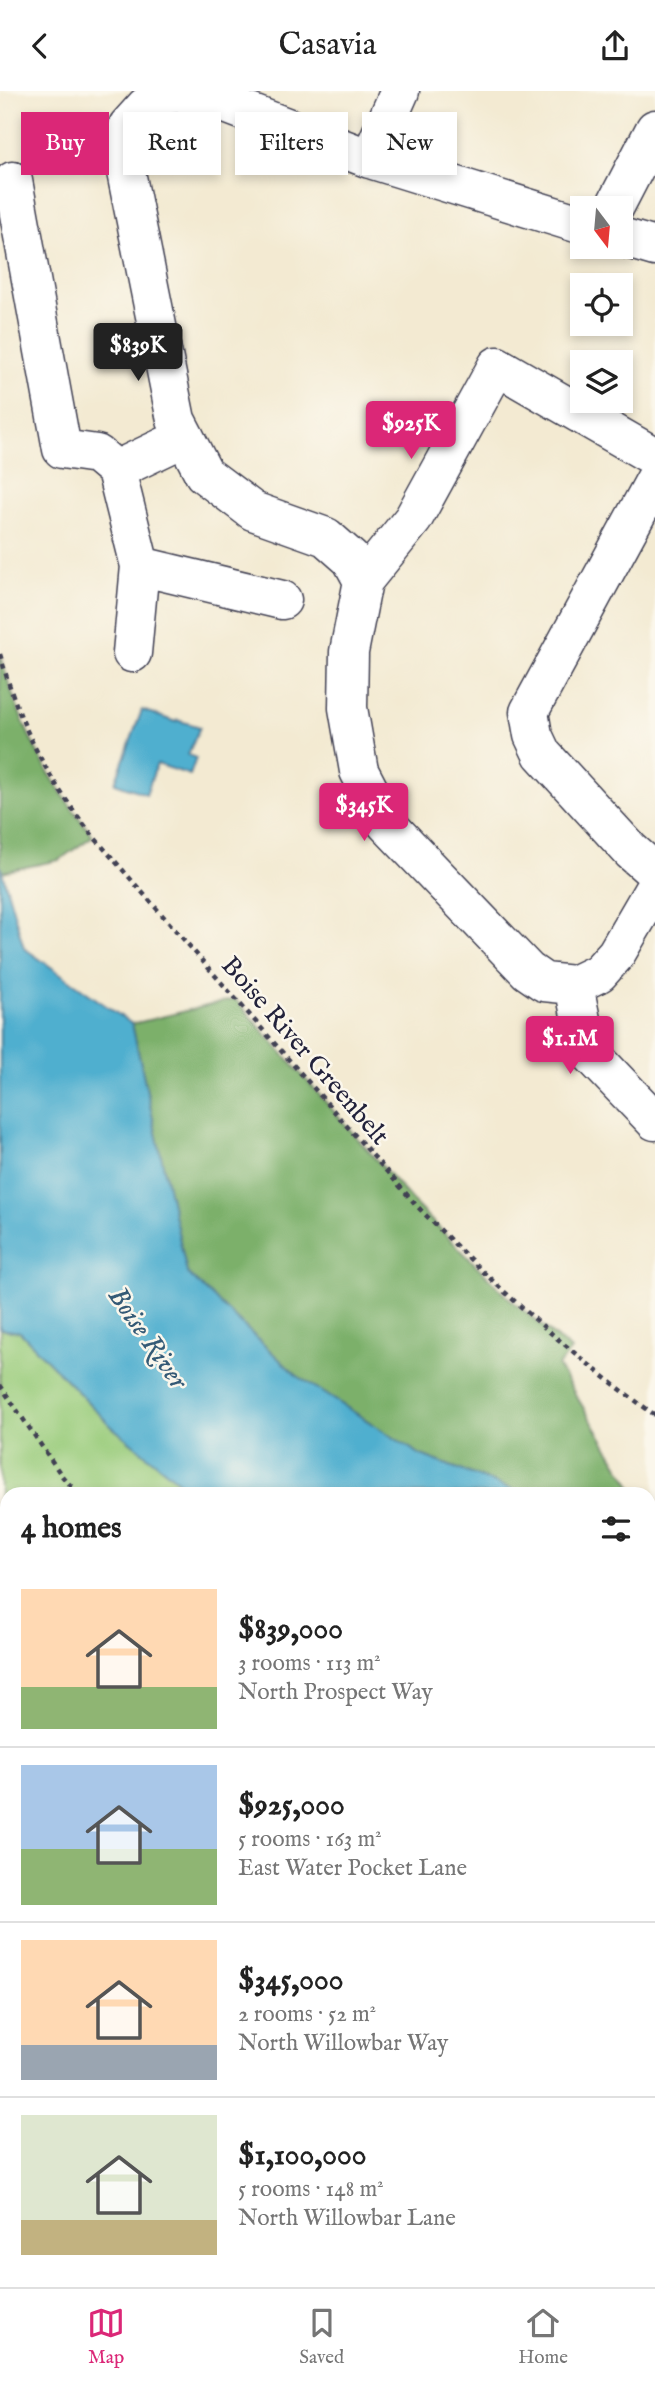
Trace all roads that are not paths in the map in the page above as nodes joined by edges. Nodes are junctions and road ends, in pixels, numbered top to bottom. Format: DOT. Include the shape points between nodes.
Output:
graph roads {
  1 [pos="400,91"];
  2 [pos="391,112"];
  3 [pos="655,129"];
  4 [pos="362,156"];
  5 [pos="422,175"];
  6 [pos="13,181"];
  7 [pos="620,196"];
  8 [pos="570,221"];
  9 [pos="634,241"];
  10 [pos="655,247"];
  11 [pos="185,437"];
  12 [pos="655,457"];
  13 [pos="116,470"];
  14 [pos="655,480"];
  15 [pos="140,566"];
  16 [pos="363,581"];
  17 [pos="282,600"];
  18 [pos="132,653"];
  19 [pos="655,872"];
  20 [pos="655,887"];
  21 [pos="574,985"];
  22 [pos="655,1121"];
  1 -- 2 [label="street"];
  3 -- 7 [label="street"];
  4 -- 11 [label="street" via="197,93 170,94 146,106 128,126 123,157 176,420"];
  5 -- 8 [label="street"];
  6 -- 13 [label="street" via="62,449 97,454"];
  9 -- 10 [label="street"];
  11 -- 13 [label="street"];
  11 -- 16 [label="street" via="204,474 253,511 327,537 351,559"];
  12 -- 16 [label="street" via="497,366 413,519"];
  13 -- 15 [label="street"];
  14 -- 19 [label="street" via="528,712 542,754"];
  15 -- 17 [label="street"];
  15 -- 18 [label="street"];
  16 -- 21 [label="street" via="349,652 348,708 359,771 386,824 528,971 544,982"];
  20 -- 21 [label="street" via="616,954 599,973"];
  21 -- 22 [label="street" via="587,1050"];
}
